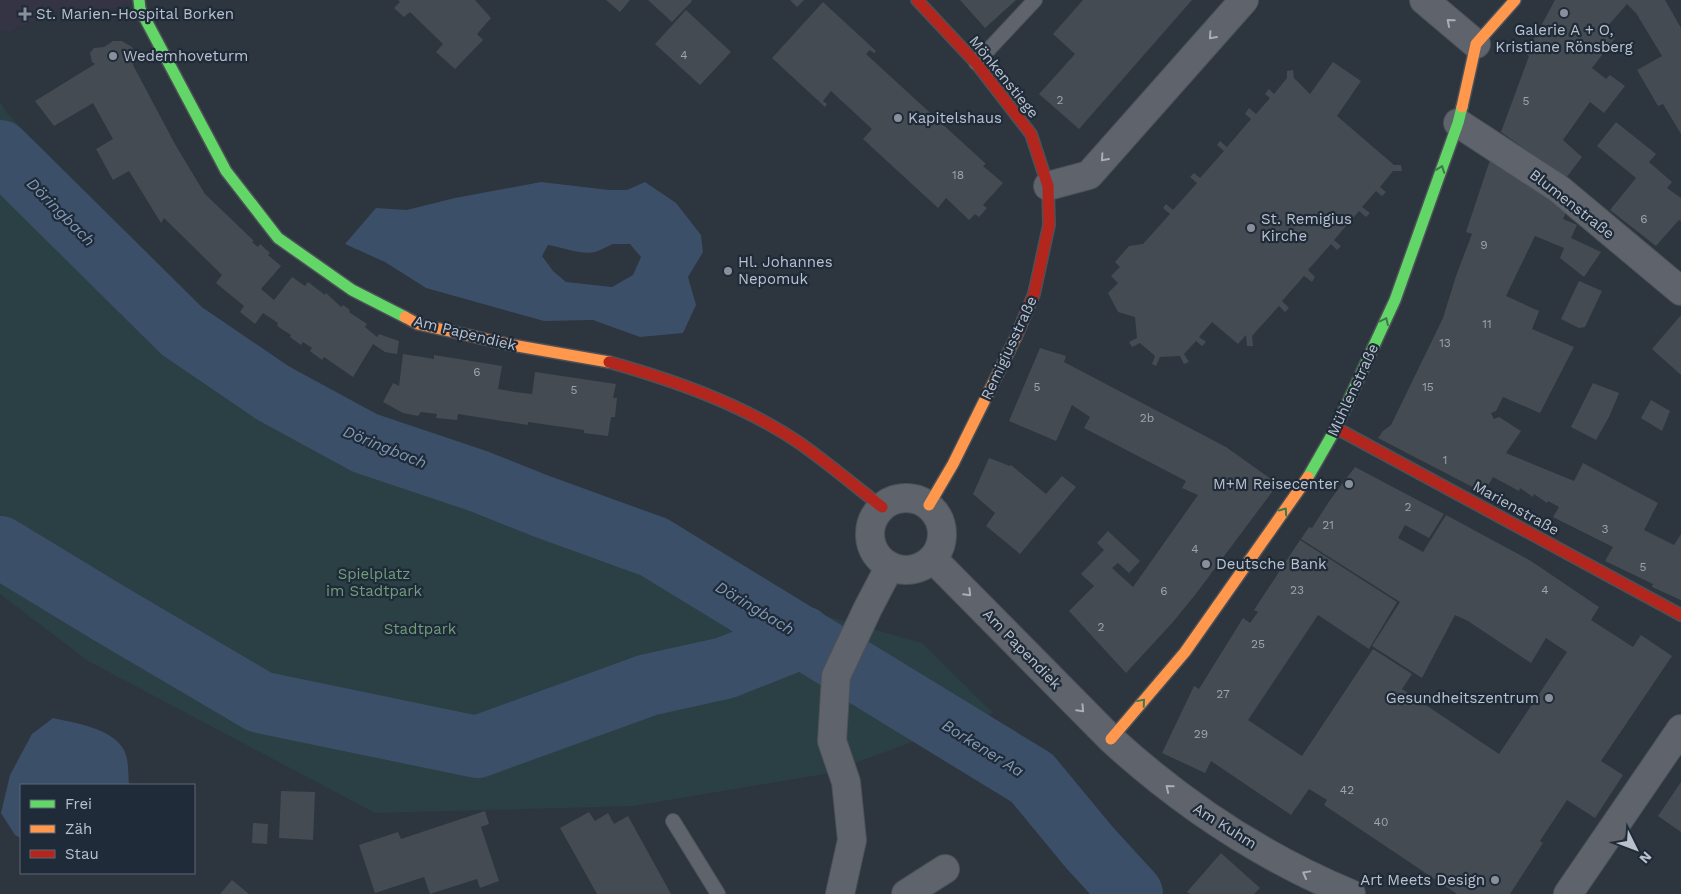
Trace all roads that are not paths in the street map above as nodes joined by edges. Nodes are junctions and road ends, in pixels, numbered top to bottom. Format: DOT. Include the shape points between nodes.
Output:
graph roads {
  1 [pos="139,0"];
  2 [pos="918,0"];
  3 [pos="1035,0"];
  4 [pos="1244,0"];
  5 [pos="1424,0"];
  6 [pos="1515,0"];
  7 [pos="1476,44"];
  8 [pos="976,63"];
  9 [pos="1458,123"];
  10 [pos="1048,186"];
  11 [pos="1681,291"];
  12 [pos="1336,428"];
  13 [pos="929,505"];
  14 [pos="882,507"];
  15 [pos="932,559"];
  16 [pos="890,566"];
  17 [pos="1681,615"];
  18 [pos="1681,729"];
  19 [pos="1111,739"];
  20 [pos="673,820"];
  21 [pos="944,869"];
  22 [pos="718,894"];
  23 [pos="840,894"];
  24 [pos="906,894"];
  25 [pos="1351,894"];
  26 [pos="1568,894"];
  1 -- 14 [label="street, Am Papendiek" via="140,9 226,171 278,238 352,290 418,324 598,360 658,376 704,394 753,416 800,444"];
  2 -- 8 [label="street, Mönkenstiege"];
  3 -- 8 [label="lane"];
  4 -- 10 [label="street, one-way" via="1089,175"];
  7 -- 5 [label="street, one-way"];
  6 -- 7 [label="street, Mühlenstraße"];
  7 -- 9 [label="street, Mühlenstraße"];
  8 -- 10 [label="street, Mönkenstiege" via="1031,134"];
  9 -- 11 [label="street, Blumenstraße" via="1559,189"];
  12 -- 9 [label="street, Mühlenstraße, one-way" via="1395,300"];
  10 -- 13 [label="street, Remigiusstraße" via="1049,225 1034,294 1007,357"];
  12 -- 17 [label="street, Marienstraße"];
  19 -- 12 [label="street, Mühlenstraße, one-way" via="1184,652 1313,470"];
  13 -- 14 [label="street" via="910,497 890,501"];
  13 -- 15 [label="street" via="942,525 943,537"];
  14 -- 16 [label="street" via="874,516 870,539 881,560"];
  15 -- 16 [label="street" via="913,570"];
  15 -- 19 [label="street, Am Papendiek, one-way"];
  16 -- 23 [label="street" via="836,676 832,741 846,782 852,840"];
  18 -- 26 [label="street"];
  25 -- 19 [label="street, Am Kuhm, one-way" via="1236,836 1190,804"];
  20 -- 22 [label="lane"];
  21 -- 24 [label="street"];
}
